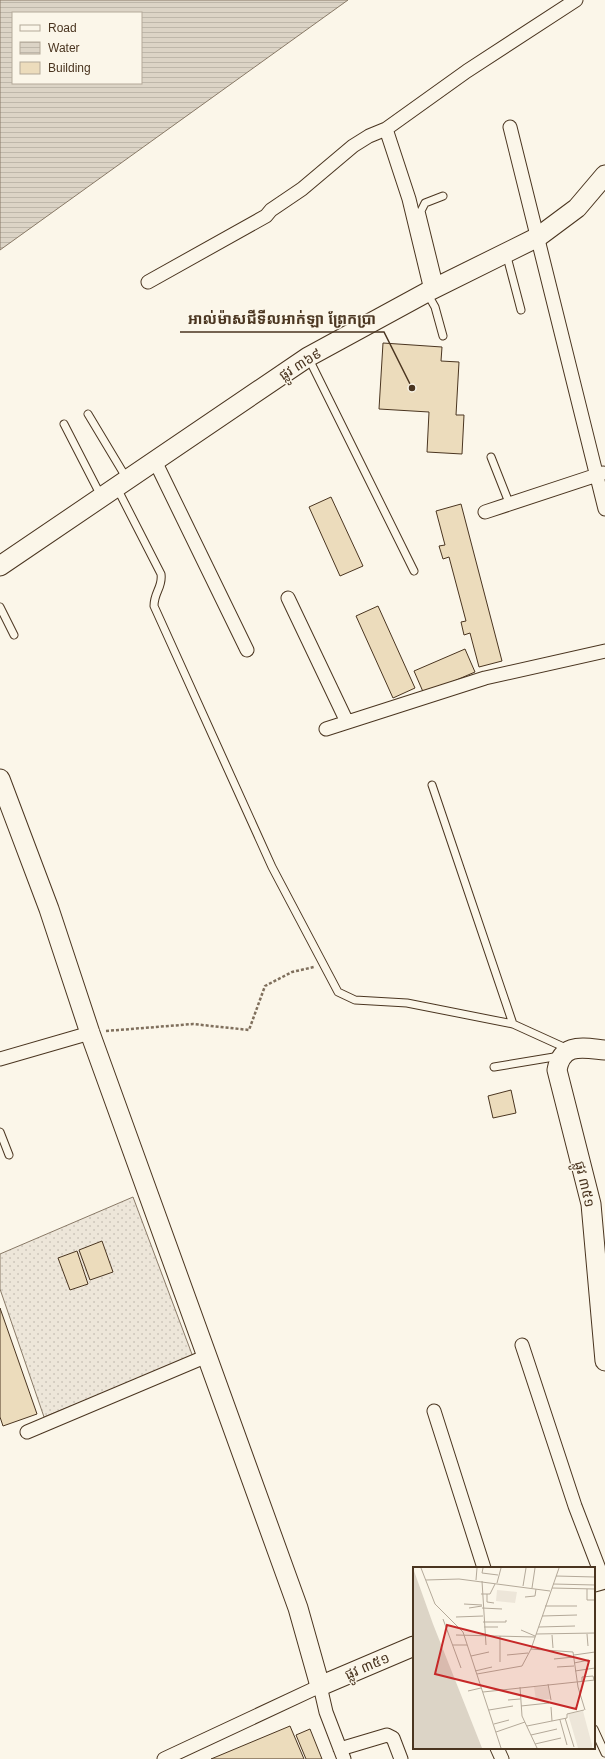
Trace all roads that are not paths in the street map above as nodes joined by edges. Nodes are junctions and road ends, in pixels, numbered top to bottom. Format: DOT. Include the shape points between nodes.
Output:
graph roads {
  1 [pos="576,0"];
  2 [pos="510,127"];
  3 [pos="386,129"];
  4 [pos="605,175"];
  5 [pos="443,196"];
  6 [pos="538,237"];
  7 [pos="506,253"];
  8 [pos="148,282"];
  9 [pos="432,290"];
  10 [pos="521,310"];
  11 [pos="443,336"];
  12 [pos="308,357"];
  13 [pos="88,414"];
  14 [pos="64,424"];
  15 [pos="491,457"];
  16 [pos="155,461"];
  17 [pos="601,474"];
  18 [pos="115,488"];
  19 [pos="510,505"];
  20 [pos="605,509"];
  21 [pos="485,512"];
  22 [pos="0,566"];
  23 [pos="414,571"];
  24 [pos="288,598"];
  25 [pos="0,607"];
  26 [pos="14,635"];
  27 [pos="247,650"];
  28 [pos="605,651"];
  29 [pos="347,722"];
  30 [pos="326,729"];
  31 [pos="0,779"];
  32 [pos="432,785"];
  33 [pos="513,1024"];
  34 [pos="90,1033"];
  35 [pos="605,1050"];
  36 [pos="566,1052"];
  37 [pos="0,1060"];
  38 [pos="494,1067"];
  39 [pos="0,1132"];
  40 [pos="9,1155"];
  41 [pos="522,1345"];
  42 [pos="207,1356"];
  43 [pos="605,1361"];
  44 [pos="434,1410"];
  45 [pos="27,1432"];
  46 [pos="484,1567"];
  47 [pos="601,1580"];
  48 [pos="413,1646"];
  49 [pos="320,1686"];
  50 [pos="595,1731"];
  51 [pos="497,1749"];
  52 [pos="605,1753"];
  53 [pos="342,1754"];
  54 [pos="164,1759"];
  55 [pos="401,1759"];
  56 [pos="502,1759"];
  1 -- 3 [label="street" via="467,71"];
  2 -- 6 [label="street"];
  3 -- 8 [label="street" via="352,146 302,189 270,210 266,216"];
  3 -- 9 [label="street" via="409,199"];
  4 -- 6 [label="street, ផ្លូវ ៣៦៩" via="577,208"];
  5 -- 9 [label="lane" via="425,203 420,211"];
  6 -- 7 [label="street, ផ្លូវ ៣៦៩"];
  6 -- 17 [label="street"];
  7 -- 9 [label="street, ផ្លូវ ៣៦៩"];
  7 -- 10 [label="lane"];
  9 -- 11 [label="lane"];
  9 -- 12 [label="street, ផ្លូវ ៣៦៩"];
  12 -- 16 [label="street, ផ្លូវ ៣៦៩"];
  12 -- 23 [label="lane"];
  13 -- 18 [label="lane"];
  14 -- 18 [label="lane"];
  15 -- 19 [label="lane"];
  16 -- 18 [label="street, ផ្លូវ ៣៦៩"];
  16 -- 27 [label="street"];
  17 -- 19 [label="street"];
  17 -- 20 [label="street"];
  18 -- 22 [label="street, ផ្លូវ ៣៦៩"];
  18 -- 33 [label="lane" via="161,574 162,583 154,597 154,606 272,867 338,992 350,998 407,1003"];
  19 -- 21 [label="street"];
  24 -- 29 [label="street"];
  25 -- 26 [label="lane"];
  28 -- 29 [label="street" via="485,678"];
  29 -- 30 [label="street"];
  31 -- 34 [label="street" via="49,909"];
  32 -- 33 [label="lane"];
  33 -- 36 [label="lane"];
  34 -- 37 [label="street"];
  34 -- 42 [label="street"];
  35 -- 36 [label="street" via="585,1048"];
  36 -- 38 [label="lane"];
  36 -- 43 [label="street, ផ្លូវ ៣៥១" via="557,1070 592,1204"];
  39 -- 40 [label="lane"];
  41 -- 47 [label="street"];
  42 -- 45 [label="street"];
  42 -- 49 [label="street" via="298,1608"];
  44 -- 46 [label="street"];
  48 -- 49 [label="street, ផ្លូវ ៣៥១"];
  49 -- 53 [label="street" via="326,1712"];
  49 -- 54 [label="street"];
  50 -- 52 [label="lane"];
  51 -- 56 [label="street"];
  53 -- 55 [label="street" via="387,1734 393,1738"];
}
